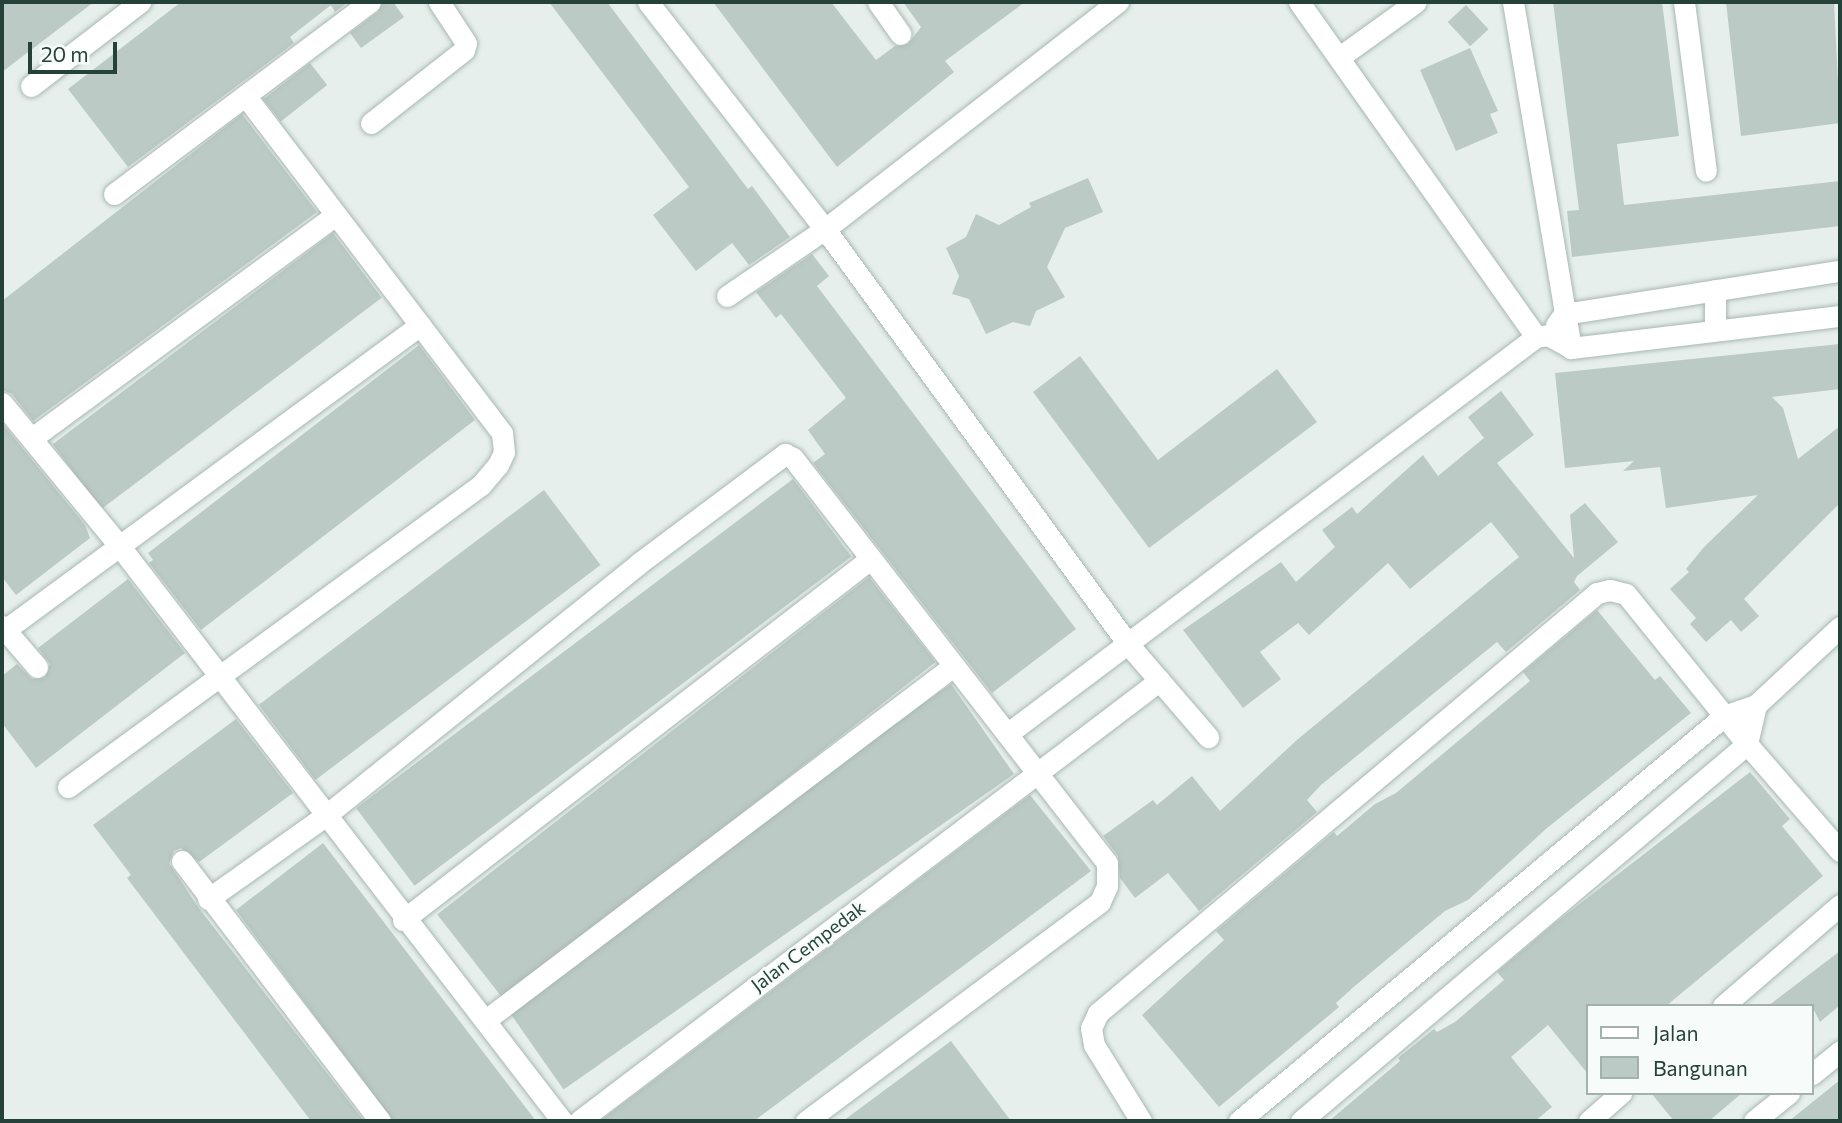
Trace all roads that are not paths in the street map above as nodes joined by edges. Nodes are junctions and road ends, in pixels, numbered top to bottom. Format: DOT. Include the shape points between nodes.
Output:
graph roads {
  1 [pos="140,2"];
  2 [pos="370,2"];
  3 [pos="439,2"];
  4 [pos="648,2"];
  5 [pos="878,2"];
  6 [pos="1118,2"];
  7 [pos="1299,2"];
  8 [pos="1416,2"];
  9 [pos="1513,2"];
  10 [pos="1685,2"];
  11 [pos="900,34"];
  12 [pos="1341,56"];
  13 [pos="31,86"];
  14 [pos="246,97"];
  15 [pos="371,123"];
  16 [pos="1706,171"];
  17 [pos="114,194"];
  18 [pos="334,216"];
  19 [pos="825,229"];
  20 [pos="1840,271"];
  21 [pos="1715,290"];
  22 [pos="727,296"];
  23 [pos="1564,314"];
  24 [pos="1840,316"];
  25 [pos="420,325"];
  26 [pos="1715,330"];
  27 [pos="1542,336"];
  28 [pos="1571,348"];
  29 [pos="2,403"];
  30 [pos="32,438"];
  31 [pos="118,544"];
  32 [pos="869,560"];
  33 [pos="1840,627"];
  34 [pos="3,628"];
  35 [pos="1128,644"];
  36 [pos="37,667"];
  37 [pos="952,667"];
  38 [pos="220,679"];
  39 [pos="1160,680"];
  40 [pos="1756,705"];
  41 [pos="1724,716"];
  42 [pos="1007,734"];
  43 [pos="1208,737"];
  44 [pos="1747,744"];
  45 [pos="1037,771"];
  46 [pos="68,787"];
  47 [pos="325,816"];
  48 [pos="1840,851"];
  49 [pos="182,860"];
  50 [pos="208,899"];
  51 [pos="1840,905"];
  52 [pos="403,920"];
  53 [pos="1444,951"];
  54 [pos="1467,981"];
  55 [pos="1725,1004"];
  56 [pos="487,1019"];
  57 [pos="1840,1052"];
  58 [pos="1814,1072"];
  59 [pos="1619,1095"];
  60 [pos="1786,1095"];
  61 [pos="380,1121"];
  62 [pos="562,1121"];
  63 [pos="579,1121"];
  64 [pos="806,1121"];
  65 [pos="1141,1121"];
  66 [pos="1239,1121"];
  67 [pos="1301,1121"];
  68 [pos="1589,1121"];
  69 [pos="1754,1121"];
  1 -- 13 [label="street"];
  2 -- 14 [label="street"];
  3 -- 15 [label="street" via="466,43 464,50"];
  4 -- 19 [label="street"];
  5 -- 11 [label="street"];
  6 -- 19 [label="street"];
  7 -- 12 [label="street"];
  8 -- 12 [label="street"];
  9 -- 23 [label="street"];
  10 -- 16 [label="street"];
  12 -- 27 [label="street"];
  14 -- 17 [label="street"];
  14 -- 18 [label="street"];
  18 -- 25 [label="street"];
  18 -- 30 [label="street"];
  19 -- 22 [label="street"];
  19 -- 35 [label="street"];
  20 -- 21 [label="street"];
  21 -- 23 [label="street"];
  21 -- 26 [label="street"];
  23 -- 27 [label="street"];
  23 -- 28 [label="street"];
  24 -- 26 [label="street"];
  25 -- 31 [label="street"];
  25 -- 38 [label="street" via="502,433 504,452 498,465 481,485"];
  26 -- 28 [label="street"];
  27 -- 28 [label="street"];
  27 -- 35 [label="street"];
  29 -- 30 [label="street"];
  30 -- 31 [label="street"];
  31 -- 34 [label="street"];
  31 -- 38 [label="street"];
  32 -- 37 [label="street"];
  32 -- 47 [label="street" via="793,458 779,456"];
  32 -- 52 [label="street"];
  33 -- 40 [label="street"];
  34 -- 36 [label="street"];
  35 -- 39 [label="street"];
  35 -- 42 [label="street"];
  37 -- 42 [label="street"];
  37 -- 56 [label="street"];
  38 -- 46 [label="street"];
  38 -- 47 [label="street"];
  39 -- 43 [label="street"];
  39 -- 45 [label="street, Jalan Cempedak"];
  40 -- 41 [label="street"];
  40 -- 44 [label="street"];
  41 -- 44 [label="street"];
  41 -- 53 [label="street"];
  41 -- 65 [label="street" via="1626,594 1597,593 1098,1013 1091,1028 1094,1045"];
  42 -- 45 [label="street"];
  44 -- 48 [label="street"];
  44 -- 54 [label="street"];
  45 -- 63 [label="street, Jalan Cempedak"];
  45 -- 64 [label="street" via="1107,863 1107,887 1100,902"];
  47 -- 50 [label="street"];
  47 -- 52 [label="street"];
  49 -- 50 [label="street"];
  50 -- 61 [label="street"];
  51 -- 55 [label="street"];
  52 -- 56 [label="street"];
  53 -- 54 [label="street"];
  53 -- 66 [label="street"];
  54 -- 67 [label="street"];
  56 -- 62 [label="street"];
  57 -- 58 [label="street"];
  59 -- 68 [label="street"];
  60 -- 69 [label="street"];
}
